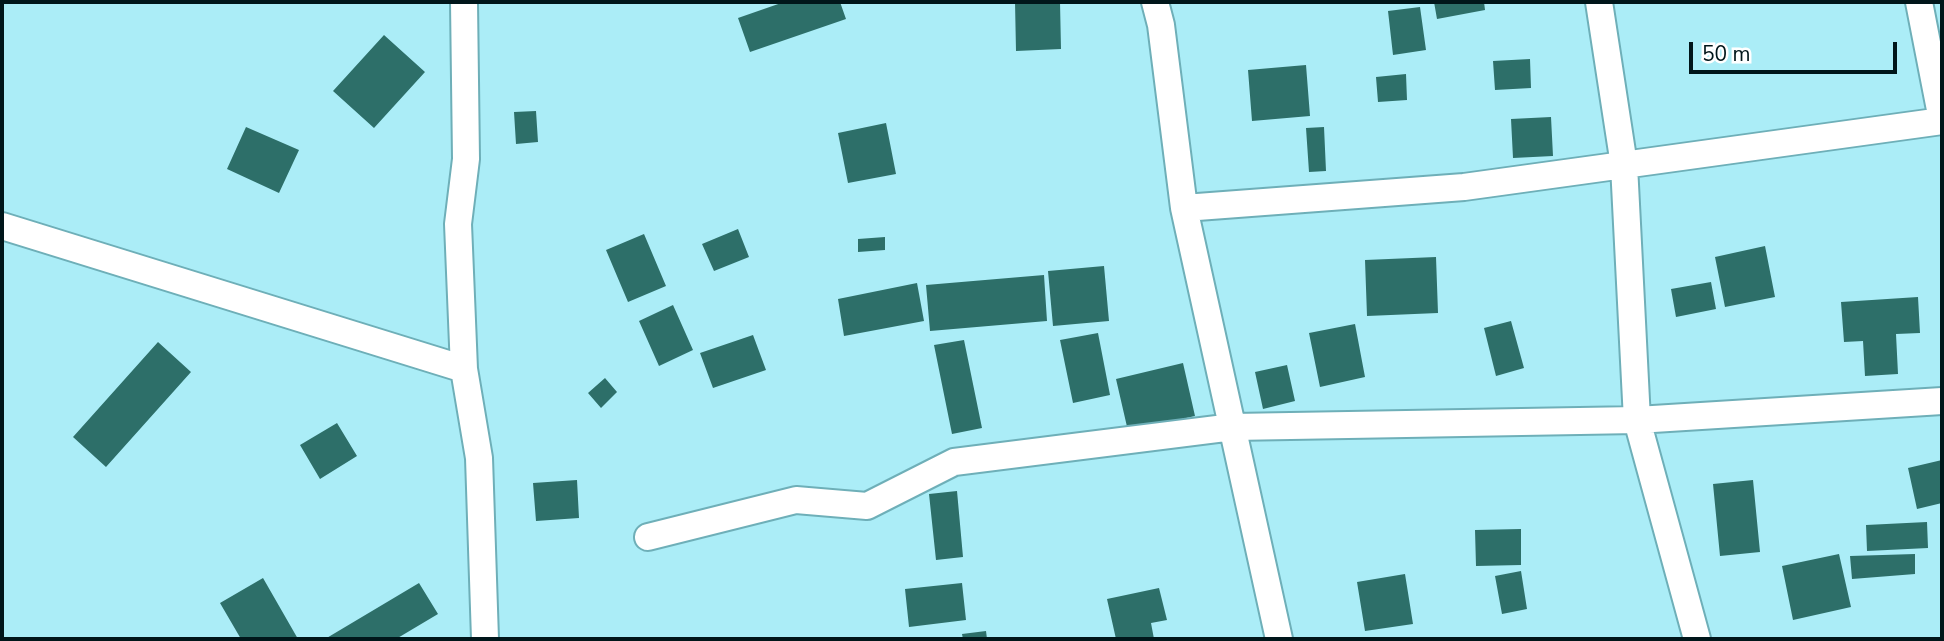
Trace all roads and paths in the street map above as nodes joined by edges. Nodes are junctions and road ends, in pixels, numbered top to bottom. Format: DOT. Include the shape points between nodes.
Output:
graph roads {
  1 [pos="464,2"];
  2 [pos="1155,2"];
  3 [pos="1599,2"];
  4 [pos="1919,2"];
  5 [pos="1942,121"];
  6 [pos="1624,165"];
  7 [pos="1184,208"];
  8 [pos="2,226"];
  9 [pos="464,369"];
  10 [pos="1942,401"];
  11 [pos="1637,420"];
  12 [pos="1233,427"];
  13 [pos="648,537"];
  14 [pos="485,639"];
  15 [pos="1279,639"];
  16 [pos="1697,639"];
  1 -- 9 [label="street" via="466,159 458,224"];
  2 -- 7 [label="street"];
  3 -- 6 [label="street"];
  4 -- 5 [label="street"];
  5 -- 6 [label="street"];
  6 -- 7 [label="street" via="1464,187"];
  6 -- 11 [label="street"];
  7 -- 12 [label="street"];
  8 -- 9 [label="street"];
  9 -- 14 [label="street" via="479,458"];
  10 -- 11 [label="street"];
  11 -- 12 [label="street"];
  11 -- 16 [label="street"];
  12 -- 13 [label="street" via="954,462 867,506 796,500"];
  12 -- 15 [label="street"];
}
